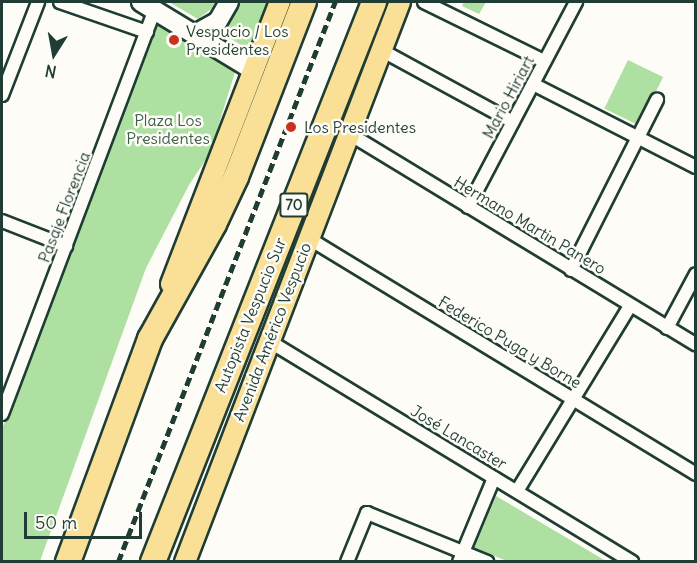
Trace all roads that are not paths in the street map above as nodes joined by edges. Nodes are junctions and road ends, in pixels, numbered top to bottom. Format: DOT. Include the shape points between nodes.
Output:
graph roads {
  1 [pos="38,2"];
  2 [pos="60,2"];
  3 [pos="229,2"];
  4 [pos="280,2"];
  5 [pos="304,2"];
  6 [pos="374,2"];
  7 [pos="400,2"];
  8 [pos="424,2"];
  9 [pos="576,2"];
  10 [pos="148,6"];
  11 [pos="147,32"];
  12 [pos="195,34"];
  13 [pos="381,50"];
  14 [pos="544,62"];
  15 [pos="254,70"];
  16 [pos="533,84"];
  17 [pos="2,95"];
  18 [pos="657,100"];
  19 [pos="513,122"];
  20 [pos="348,134"];
  21 [pos="638,138"];
  22 [pos="696,167"];
  23 [pos="468,207"];
  24 [pos="2,221"];
  25 [pos="308,238"];
  26 [pos="66,246"];
  27 [pos="572,270"];
  28 [pos="696,274"];
  29 [pos="630,306"];
  30 [pos="667,328"];
  31 [pos="150,339"];
  32 [pos="269,341"];
  33 [pos="696,345"];
  34 [pos="573,399"];
  35 [pos="2,414"];
  36 [pos="696,474"];
  37 [pos="494,478"];
  38 [pos="517,491"];
  39 [pos="461,557"];
  40 [pos="68,561"];
  41 [pos="153,561"];
  42 [pos="185,561"];
  43 [pos="347,561"];
  44 [pos="487,561"];
  45 [pos="632,561"];
  1 -- 17 [label="street"];
  2 -- 11 [label="street"];
  3 -- 12 [label="street" via="218,21"];
  4 -- 15 [label="main road"];
  5 -- 31 [label="highway" via="236,177"];
  6 -- 41 [label="highway, Autopista Vespucio Sur / 70"];
  7 -- 13 [label="main road, Avenida Américo Vespucio"];
  8 -- 14 [label="street"];
  9 -- 14 [label="street, Mario Hiriart"];
  10 -- 11 [label="street, Pasaje Florencia"];
  10 -- 12 [label="street"];
  11 -- 26 [label="street, Pasaje Florencia"];
  12 -- 15 [label="street"];
  13 -- 19 [label="street"];
  13 -- 20 [label="main road, Avenida Américo Vespucio"];
  14 -- 16 [label="street, Mario Hiriart"];
  15 -- 31 [label="main road"];
  16 -- 19 [label="street, Mario Hiriart"];
  16 -- 21 [label="street"];
  18 -- 21 [label="street"];
  19 -- 23 [label="street, Mario Hiriart"];
  20 -- 23 [label="street, Hermano Martin Panero"];
  20 -- 25 [label="main road, Avenida Américo Vespucio"];
  21 -- 22 [label="street"];
  21 -- 27 [label="street"];
  23 -- 27 [label="street, Hermano Martin Panero"];
  24 -- 26 [label="street"];
  25 -- 32 [label="main road, Avenida Américo Vespucio"];
  25 -- 34 [label="street, Federico Puga y Borne"];
  26 -- 35 [label="street, Pasaje Florencia"];
  27 -- 29 [label="street, Hermano Martin Panero"];
  28 -- 30 [label="street"];
  29 -- 30 [label="street, Hermano Martin Panero"];
  29 -- 34 [label="street"];
  30 -- 33 [label="street, Hermano Martin Panero"];
  31 -- 40 [label="highway"];
  32 -- 37 [label="street, José Lancaster"];
  32 -- 42 [label="main road, Avenida Américo Vespucio"];
  34 -- 36 [label="street, Federico Puga y Borne"];
  34 -- 38 [label="street"];
  37 -- 38 [label="street, José Lancaster"];
  37 -- 39 [label="street"];
  38 -- 45 [label="street, José Lancaster"];
  39 -- 43 [label="street" via="367,513"];
  39 -- 44 [label="street"];
}
